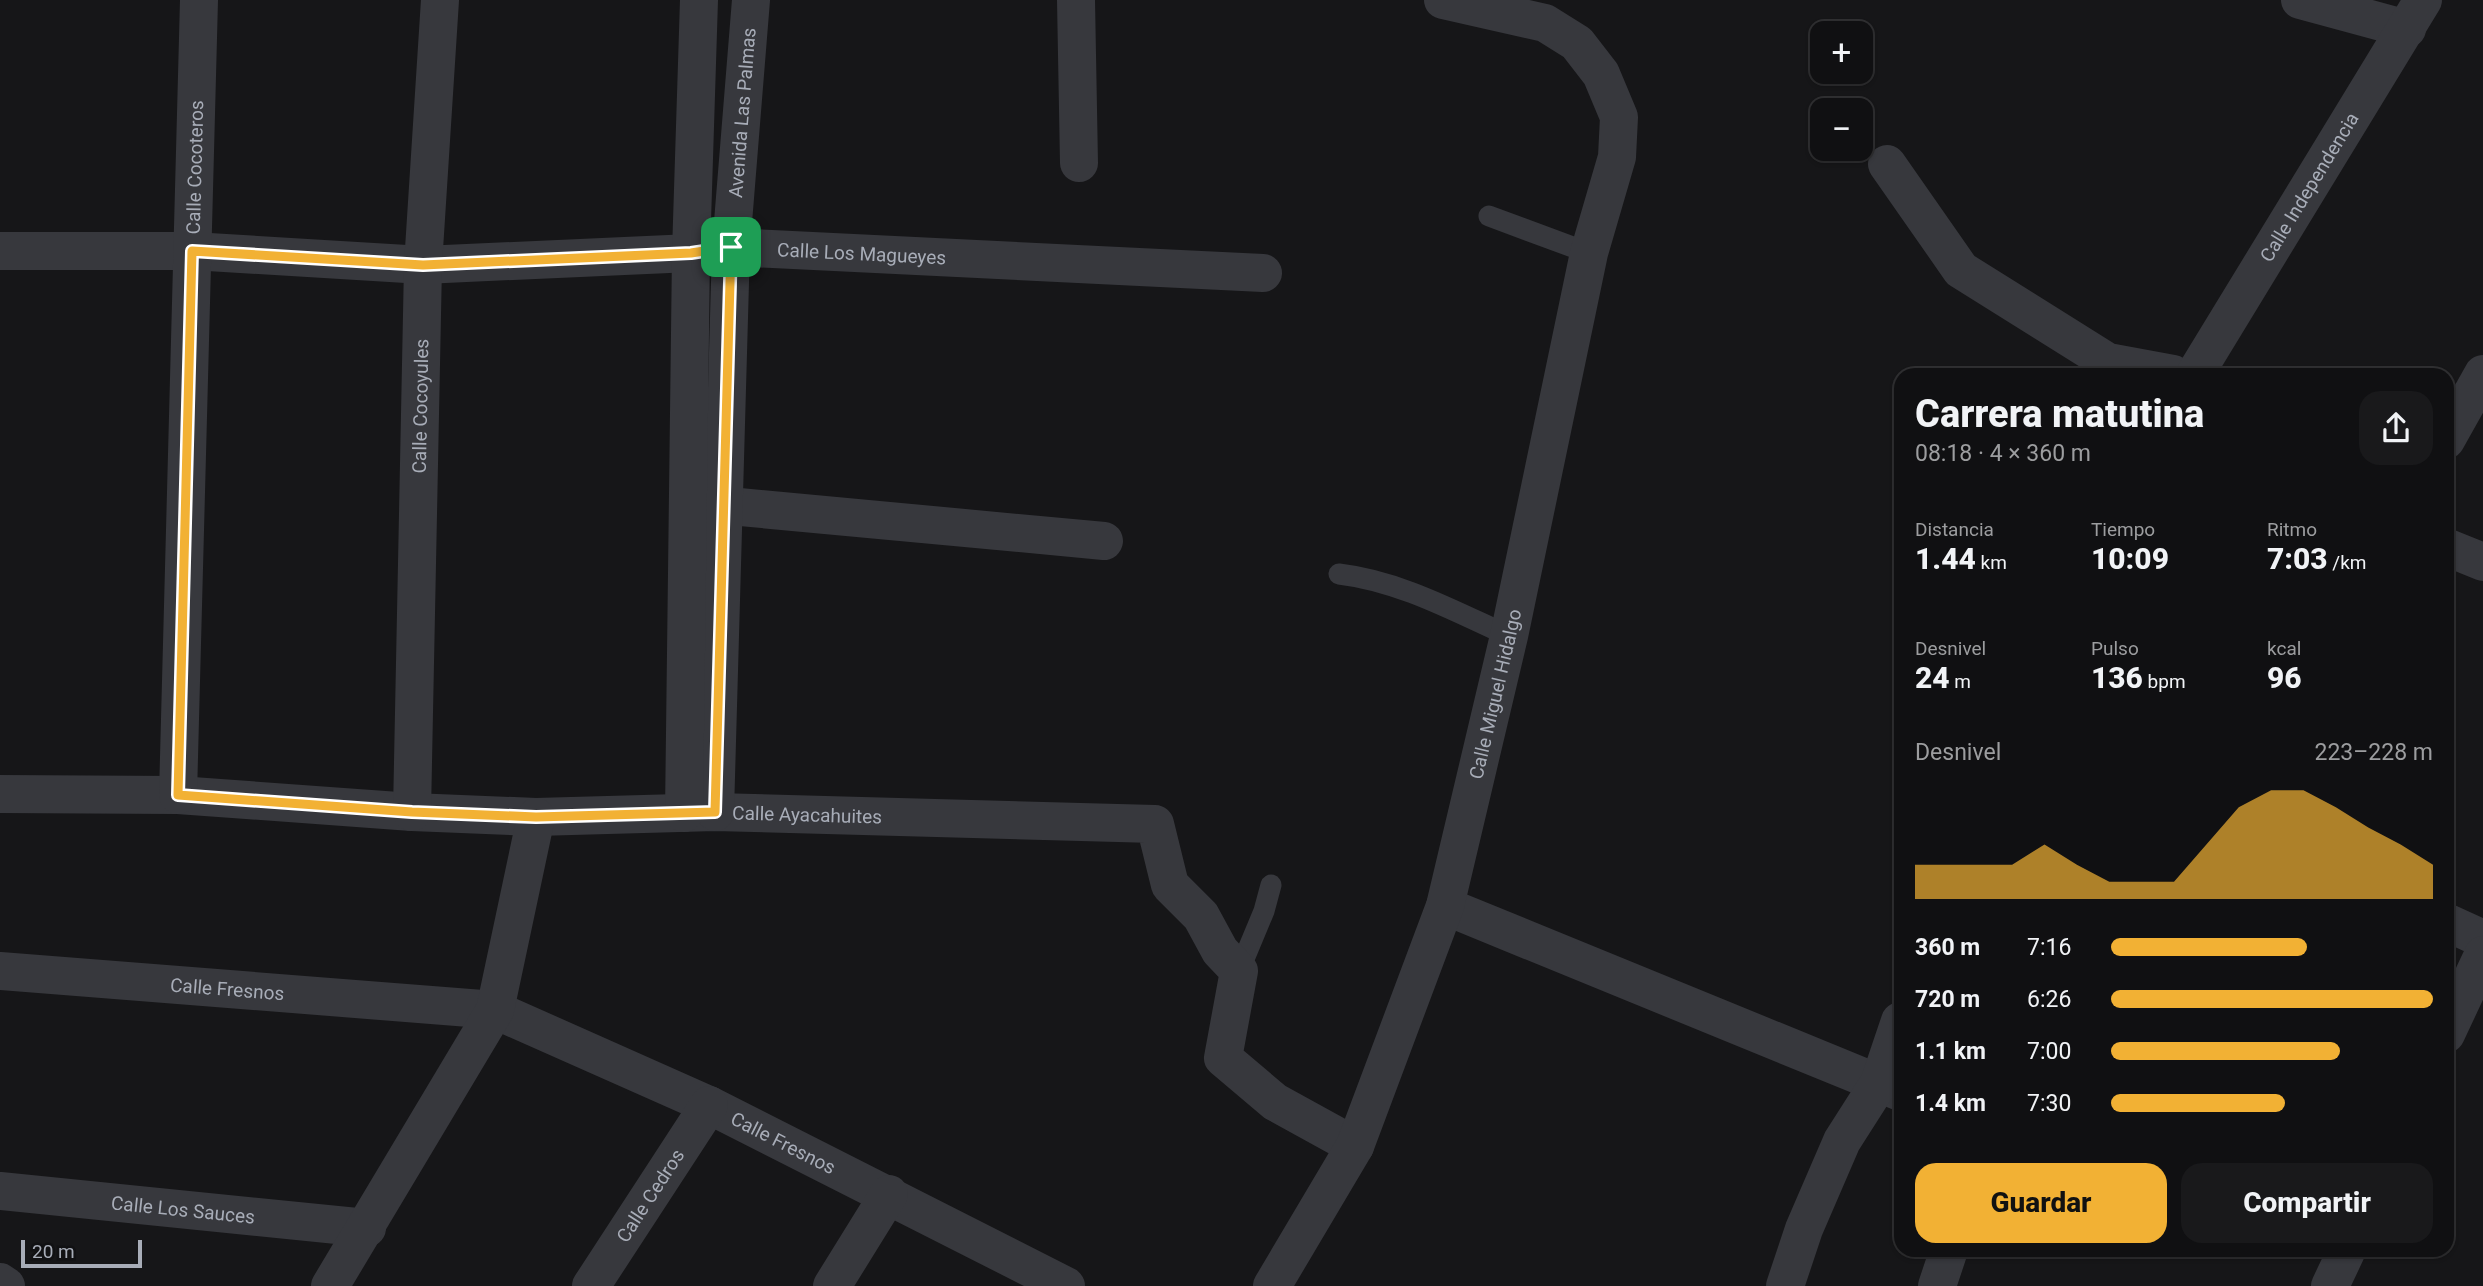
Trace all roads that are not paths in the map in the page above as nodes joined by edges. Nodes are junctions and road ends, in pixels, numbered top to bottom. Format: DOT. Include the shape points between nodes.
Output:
graph roads {
  1 [pos="199,0"];
  2 [pos="440,0"];
  3 [pos="699,0"];
  4 [pos="751,0"];
  5 [pos="1076,0"];
  6 [pos="2300,0"];
  7 [pos="1453,1"];
  8 [pos="2415,15"];
  9 [pos="1079,163"];
  10 [pos="1887,164"];
  11 [pos="1489,216"];
  12 [pos="731,247"];
  13 [pos="0,251"];
  14 [pos="192,251"];
  15 [pos="691,253"];
  16 [pos="1589,253"];
  17 [pos="423,265"];
  18 [pos="1263,273"];
  19 [pos="2104,368"];
  20 [pos="2199,368"];
  21 [pos="2483,374"];
  22 [pos="2454,426"];
  23 [pos="706,504"];
  24 [pos="1104,541"];
  25 [pos="2454,550"];
  26 [pos="2483,562"];
  27 [pos="1339,574"];
  28 [pos="1509,636"];
  29 [pos="0,794"];
  30 [pos="178,795"];
  31 [pos="412,812"];
  32 [pos="699,813"];
  33 [pos="536,817"];
  34 [pos="1270,885"];
  35 [pos="1445,906"];
  36 [pos="2454,926"];
  37 [pos="2483,939"];
  38 [pos="2483,955"];
  39 [pos="0,971"];
  40 [pos="1239,971"];
  41 [pos="495,1010"];
  42 [pos="2454,1017"];
  43 [pos="1894,1061"];
  44 [pos="1890,1088"];
  45 [pos="709,1105"];
  46 [pos="1355,1146"];
  47 [pos="0,1191"];
  48 [pos="889,1194"];
  49 [pos="367,1228"];
  50 [pos="1947,1257"];
  51 [pos="2344,1257"];
  52 [pos="0,1282"];
  53 [pos="6,1286"];
  54 [pos="330,1286"];
  55 [pos="591,1286"];
  56 [pos="832,1286"];
  57 [pos="1066,1286"];
  58 [pos="1272,1286"];
  59 [pos="1785,1286"];
  60 [pos="1937,1286"];
  61 [pos="2330,1286"];
  1 -- 14 [label="street, Calle Cocoteros"];
  2 -- 17 [label="street, Calle Cocoyules"];
  3 -- 15 [label="street"];
  4 -- 12 [label="street, Avenida Las Palmas"];
  5 -- 9 [label="street"];
  6 -- 8 [label="street"];
  7 -- 16 [label="street, Calle Miguel Hidalgo" via="1545,23 1577,43 1601,74 1619,117 1617,157"];
  8 -- 20 [label="street, Calle Independencia"];
  10 -- 19 [label="street" via="1961,270"];
  11 -- 16 [label="lane"];
  12 -- 15 [label="street, Calle Los Magueyes"];
  12 -- 18 [label="street, Calle Los Magueyes"];
  12 -- 23 [label="street, Avenida Las Palmas"];
  13 -- 14 [label="street, Calle Los Magueyes"];
  14 -- 17 [label="street, Calle Los Magueyes"];
  14 -- 30 [label="street, Calle Cocoteros"];
  15 -- 17 [label="street, Calle Los Magueyes"];
  15 -- 23 [label="street"];
  16 -- 28 [label="street, Calle Miguel Hidalgo"];
  17 -- 31 [label="street, Calle Cocoyules"];
  21 -- 22 [label="street"];
  23 -- 24 [label="street"];
  23 -- 32 [label="street, Avenida Las Palmas"];
  25 -- 26 [label="street"];
  27 -- 28 [label="lane" via="1365,577 1422,596"];
  28 -- 35 [label="street, Calle Miguel Hidalgo"];
  29 -- 30 [label="street, Calle Ayacahuites"];
  30 -- 31 [label="street, Calle Ayacahuites"];
  31 -- 33 [label="street, Calle Ayacahuites"];
  32 -- 33 [label="street, Calle Ayacahuites"];
  32 -- 40 [label="street, Calle Ayacahuites" via="1155,824 1170,886 1201,916 1220,951"];
  33 -- 41 [label="street"];
  34 -- 40 [label="lane"];
  35 -- 44 [label="street"];
  35 -- 46 [label="street, Calle Miguel Hidalgo"];
  36 -- 37 [label="street"];
  38 -- 42 [label="street"];
  39 -- 41 [label="street, Calle Fresnos"];
  40 -- 46 [label="street" via="1223,1058 1275,1102"];
  41 -- 45 [label="street, Calle Fresnos"];
  41 -- 49 [label="street"];
  43 -- 44 [label="street"];
  44 -- 59 [label="street" via="1842,1141"];
  45 -- 48 [label="street, Calle Fresnos"];
  45 -- 55 [label="street, Calle Cedros"];
  46 -- 58 [label="street, Calle Miguel Hidalgo"];
  47 -- 49 [label="street, Calle Los Sauces"];
  48 -- 56 [label="street"];
  48 -- 57 [label="street, Calle Fresnos"];
  49 -- 54 [label="street"];
  50 -- 60 [label="street"];
  51 -- 61 [label="street"];
  52 -- 53 [label="street"];
}
